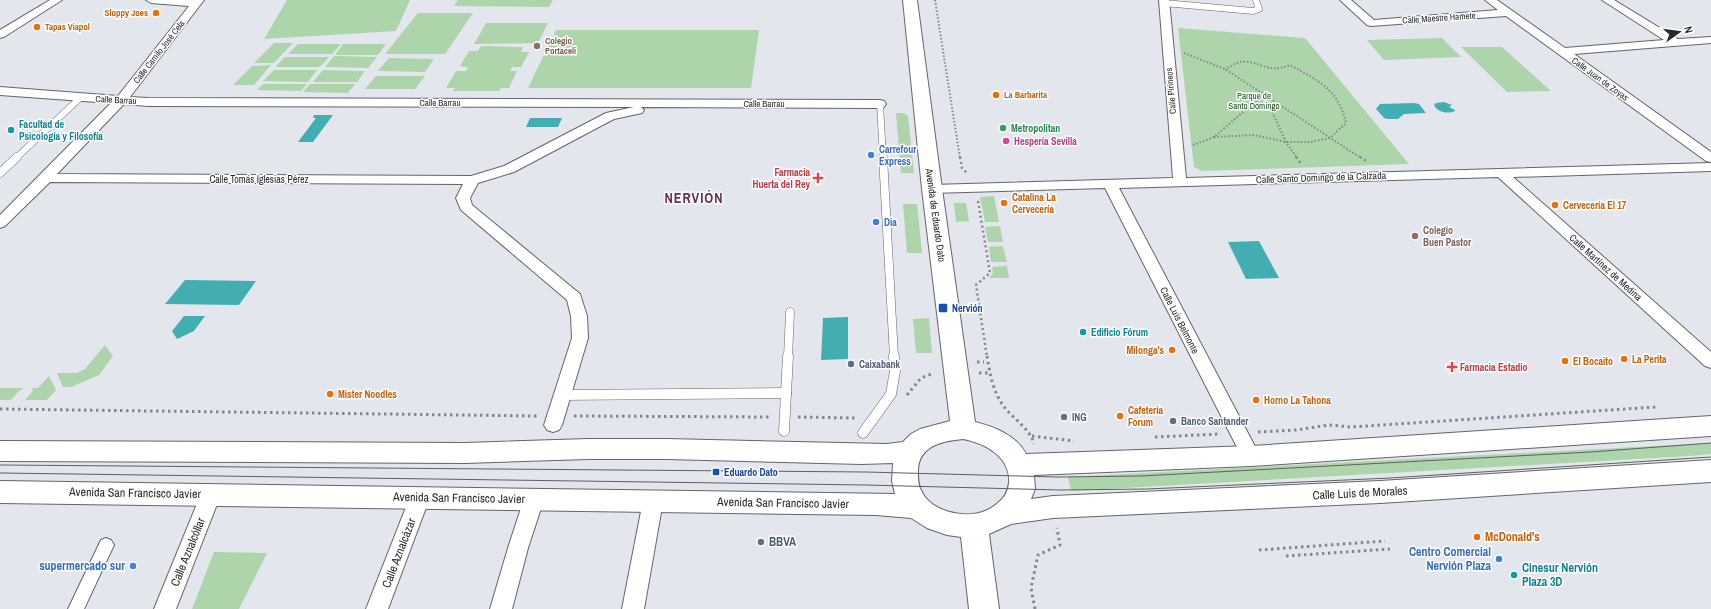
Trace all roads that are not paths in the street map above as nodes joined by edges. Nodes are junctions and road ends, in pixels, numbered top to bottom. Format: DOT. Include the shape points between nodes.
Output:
graph roads {
  1 [pos="57,0"];
  2 [pos="151,0"];
  3 [pos="910,0"];
  4 [pos="1256,0"];
  5 [pos="1345,0"];
  6 [pos="1490,0"];
  7 [pos="1607,0"];
  8 [pos="198,1"];
  9 [pos="1164,2"];
  10 [pos="1507,13"];
  11 [pos="0,35"];
  12 [pos="1711,40"];
  13 [pos="1676,43"];
  14 [pos="1562,52"];
  15 [pos="0,91"];
  16 [pos="81,97"];
  17 [pos="120,100"];
  18 [pos="604,103"];
  19 [pos="675,104"];
  20 [pos="880,104"];
  21 [pos="610,116"];
  22 [pos="1711,158"];
  23 [pos="1711,166"];
  24 [pos="1500,172"];
  25 [pos="0,173"];
  26 [pos="46,178"];
  27 [pos="472,180"];
  28 [pos="1180,182"];
  29 [pos="1110,184"];
  30 [pos="932,189"];
  31 [pos="0,223"];
  32 [pos="790,312"];
  33 [pos="1711,362"];
  34 [pos="786,393"];
  35 [pos="562,395"];
  36 [pos="546,420"];
  37 [pos="1711,426"];
  38 [pos="964,429"];
  39 [pos="784,431"];
  40 [pos="863,433"];
  41 [pos="1253,444"];
  42 [pos="0,451"];
  43 [pos="909,451"];
  44 [pos="1019,464"];
  45 [pos="1711,471"];
  46 [pos="0,492"];
  47 [pos="211,494"];
  48 [pos="420,498"];
  49 [pos="534,499"];
  50 [pos="653,501"];
  51 [pos="917,507"];
  52 [pos="1008,513"];
  53 [pos="974,526"];
  54 [pos="106,545"];
  55 [pos="76,609"];
  56 [pos="165,609"];
  57 [pos="377,609"];
  58 [pos="501,609"];
  59 [pos="632,609"];
  60 [pos="984,609"];
  1 -- 11 [label="street"];
  2 -- 8 [label="street"];
  3 -- 30 [label="main road, Avenida de Eduardo Dato"];
  4 -- 9 [label="lane" via="1259,8 1253,11"];
  5 -- 10 [label="street, Calle Maestre Hamete" via="1371,23"];
  6 -- 10 [label="street, Calle Juan de Zoyas"];
  7 -- 13 [label="street"];
  8 -- 17 [label="street, Calle Camilo José Cela"];
  9 -- 28 [label="street, Calle Pirineos"];
  10 -- 14 [label="street, Calle Juan de Zoyas"];
  12 -- 13 [label="street"];
  13 -- 14 [label="street"];
  14 -- 22 [label="street, Calle Juan de Zoyas"];
  15 -- 16 [label="street, Calle Barrau"];
  16 -- 17 [label="street, Calle Barrau"];
  16 -- 25 [label="lane"];
  17 -- 18 [label="street, Calle Barrau"];
  17 -- 26 [label="street, Calle Camilo José Cela"];
  18 -- 19 [label="street, Calle Barrau"];
  18 -- 21 [label="street" via="612,110"];
  19 -- 20 [label="street, Calle Barrau"];
  19 -- 21 [label="street, Calle Tomás Iglesias Pérez"];
  20 -- 40 [label="lane" via="896,371 891,394"];
  21 -- 27 [label="street, Calle Tomás Iglesias Pérez" via="509,169"];
  23 -- 24 [label="street, Calle Santo Domingo de la Calzada"];
  24 -- 28 [label="street, Calle Santo Domingo de la Calzada"];
  24 -- 33 [label="street, Calle Martínez de Medina"];
  26 -- 27 [label="street, Calle Tomás Iglesias Pérez"];
  26 -- 31 [label="street, Calle Camilo José Cela"];
  27 -- 35 [label="street" via="463,198 466,207 574,298 579,316 580,338"];
  28 -- 29 [label="street, Calle Santo Domingo de la Calzada"];
  29 -- 30 [label="street, Calle Santo Domingo de la Calzada"];
  29 -- 41 [label="street, Calle Luis Belmonte"];
  30 -- 38 [label="main road, Avenida de Eduardo Dato"];
  32 -- 34 [label="lane"];
  34 -- 35 [label="lane"];
  34 -- 39 [label="lane"];
  35 -- 36 [label="street"];
  37 -- 41 [label="main road"];
  38 -- 43 [label="main road" via="945,430 928,436"];
  38 -- 44 [label="main road" via="981,432 997,440 1010,451"];
  41 -- 44 [label="main road"];
  42 -- 43 [label="main road" via="464,453 667,449 887,454"];
  43 -- 51 [label="main road" via="904,473 906,489"];
  44 -- 52 [label="main road" via="1023,477 1022,489 1017,502"];
  45 -- 52 [label="main road, Calle Luis de Morales" via="1380,492 1053,507"];
  46 -- 47 [label="main road, Avenida San Francisco Javier"];
  47 -- 48 [label="main road, Avenida San Francisco Javier"];
  47 -- 56 [label="street, Calle Aznalcóllar"];
  48 -- 49 [label="main road, Avenida San Francisco Javier"];
  48 -- 57 [label="street, Calle Aznalcázar"];
  49 -- 50 [label="main road, Avenida San Francisco Javier"];
  49 -- 58 [label="street"];
  50 -- 51 [label="main road, Avenida San Francisco Javier" via="876,504"];
  50 -- 59 [label="street"];
  51 -- 53 [label="main road" via="939,521"];
  52 -- 53 [label="main road" via="993,522"];
  53 -- 60 [label="main road"];
  54 -- 55 [label="street"];
}
